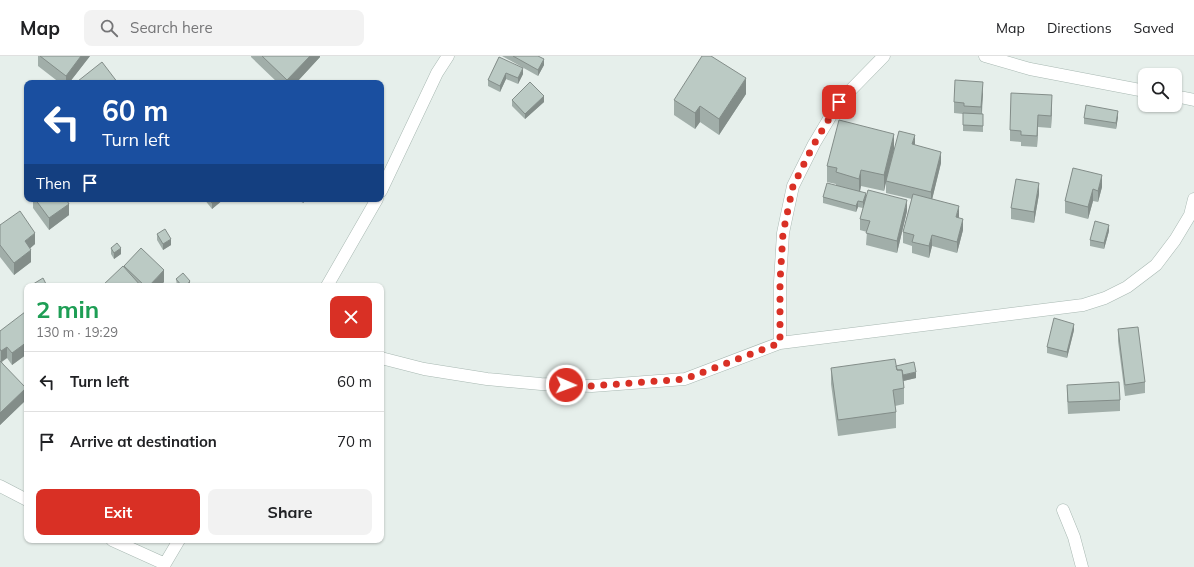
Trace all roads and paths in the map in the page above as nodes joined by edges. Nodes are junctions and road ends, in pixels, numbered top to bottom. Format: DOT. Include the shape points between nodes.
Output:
graph roads {
  1 [pos="448,56"];
  2 [pos="884,56"];
  3 [pos="985,56"];
  4 [pos="1138,90"];
  5 [pos="1182,97"];
  6 [pos="1194,100"];
  7 [pos="384,185"];
  8 [pos="1194,199"];
  9 [pos="374,202"];
  10 [pos="329,283"];
  11 [pos="780,343"];
  12 [pos="384,359"];
  13 [pos="0,486"];
  14 [pos="24,498"];
  15 [pos="1063,510"];
  16 [pos="118,543"];
  17 [pos="177,543"];
  18 [pos="164,566"];
  19 [pos="1082,567"];
  1 -- 7 [label="street" via="437,73"];
  2 -- 11 [label="street" via="839,102 793,186 783,233"];
  3 -- 4 [label="street" via="1030,69"];
  5 -- 6 [label="street"];
  8 -- 11 [label="street" via="1190,214 1156,265 1127,287 1105,298 1083,305"];
  9 -- 10 [label="street"];
  11 -- 12 [label="street" via="685,379 592,386 487,379 424,369"];
  13 -- 14 [label="street"];
  15 -- 19 [label="street" via="1074,536"];
  16 -- 18 [label="street"];
  17 -- 18 [label="street"];
}
